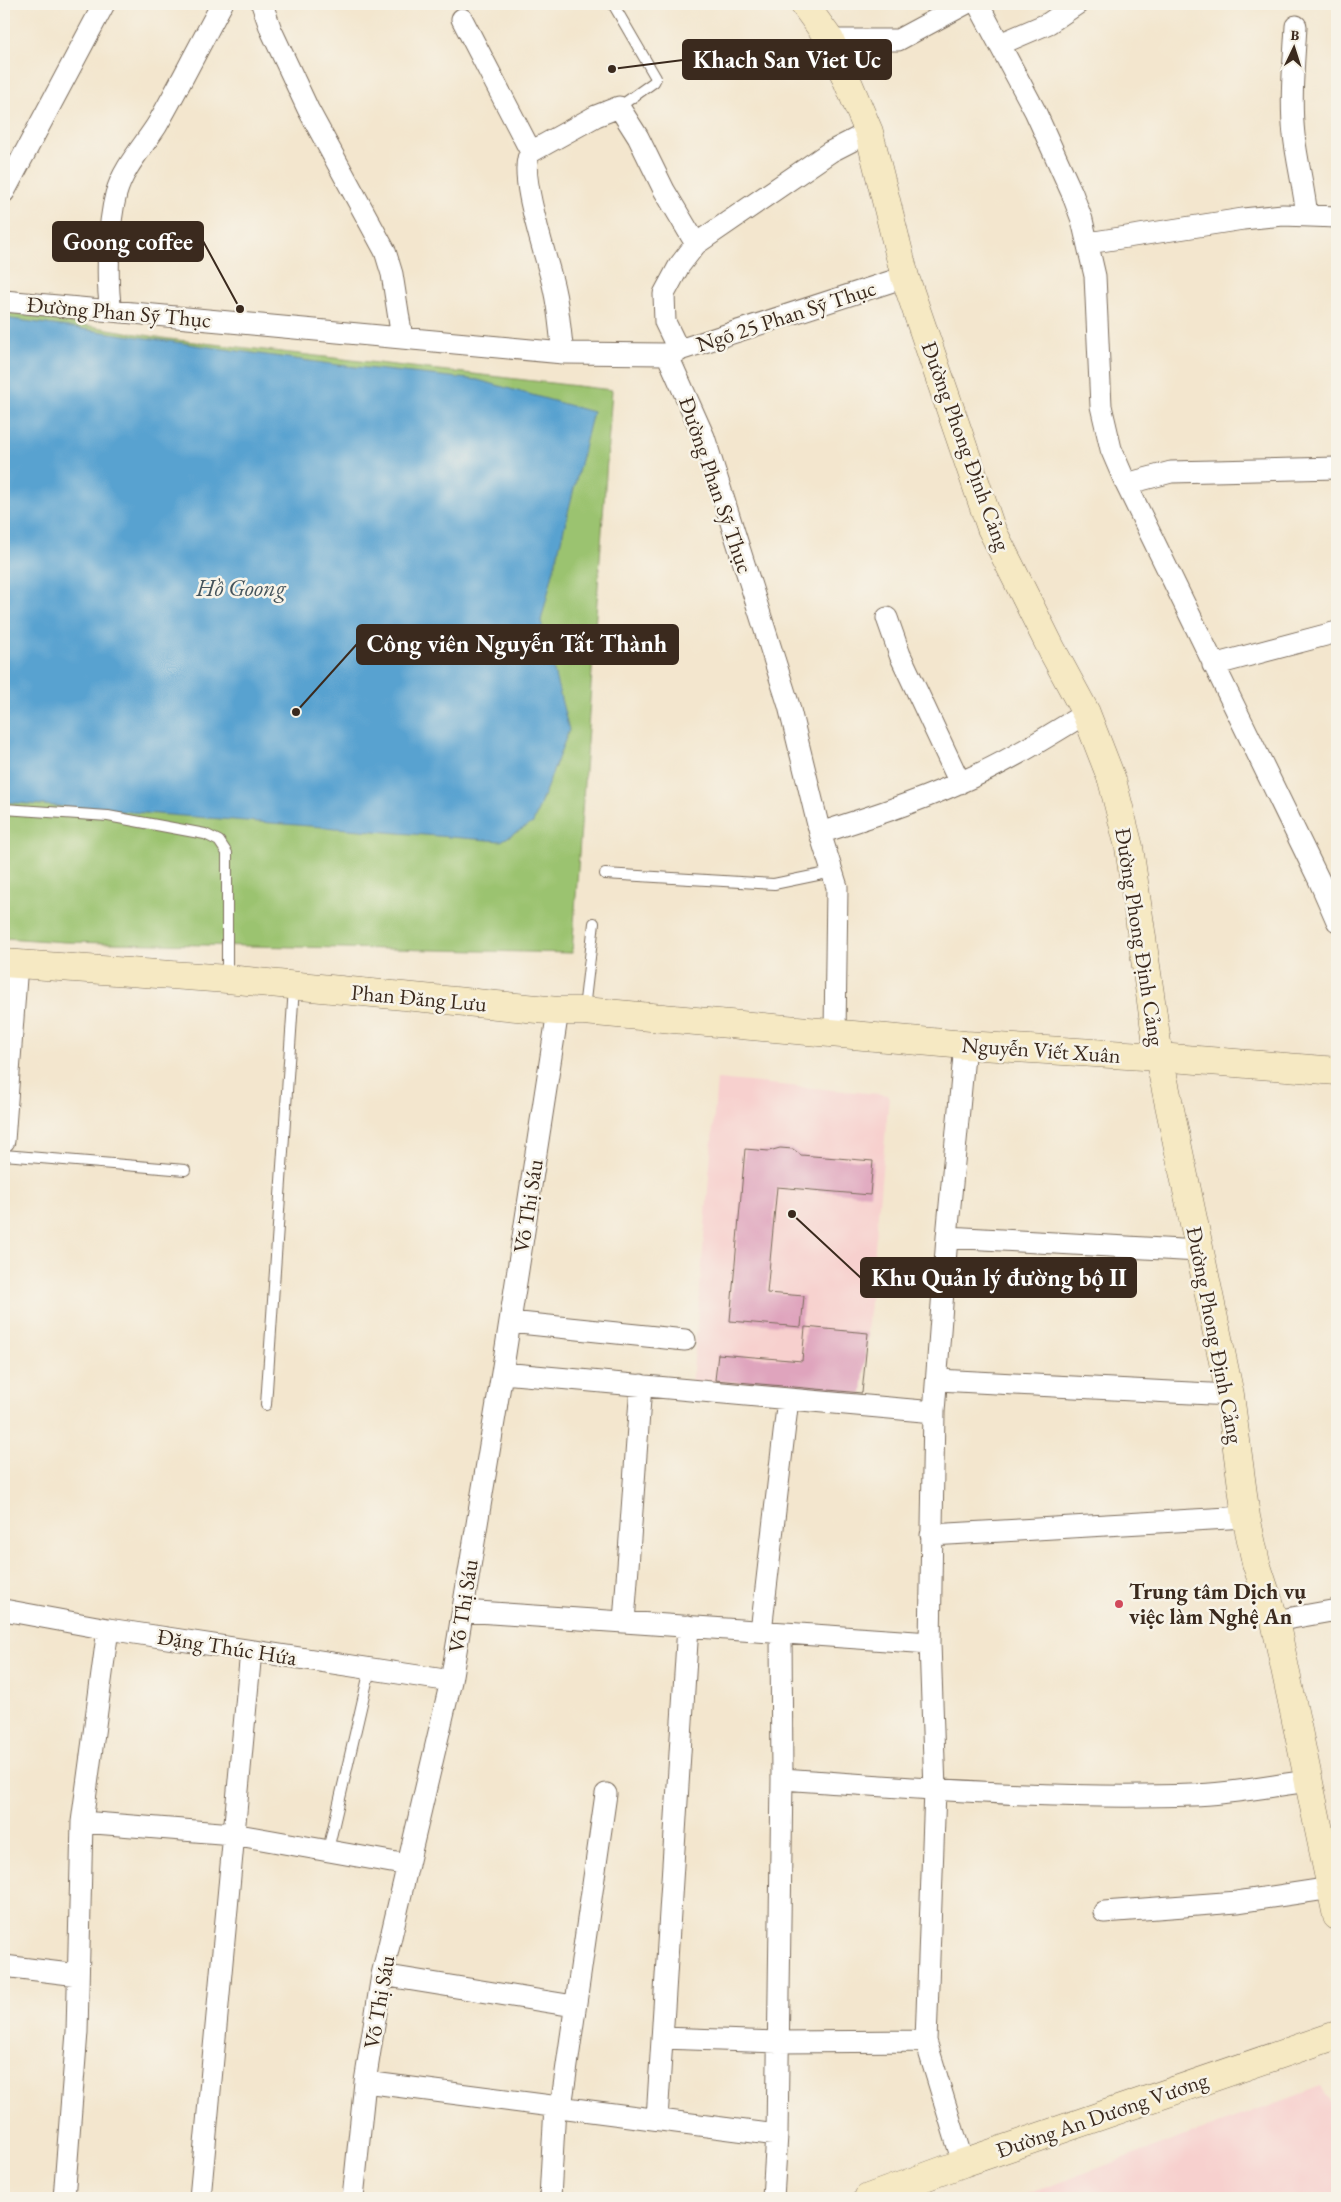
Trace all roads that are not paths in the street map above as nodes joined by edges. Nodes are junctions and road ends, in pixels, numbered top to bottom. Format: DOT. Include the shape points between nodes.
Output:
graph roads {
  1 [pos="104,4"];
  2 [pos="222,4"];
  3 [pos="262,4"];
  4 [pos="613,4"];
  5 [pos="804,4"];
  6 [pos="965,4"];
  7 [pos="978,4"];
  8 [pos="1077,4"];
  9 [pos="462,19"];
  10 [pos="1296,26"];
  11 [pos="830,40"];
  12 [pos="1000,44"];
  13 [pos="619,106"];
  14 [pos="869,132"];
  15 [pos="531,152"];
  16 [pos="4,192"];
  17 [pos="1307,216"];
  18 [pos="1337,217"];
  19 [pos="1088,243"];
  20 [pos="696,244"];
  21 [pos="905,277"];
  22 [pos="4,301"];
  23 [pos="111,312"];
  24 [pos="402,338"];
  25 [pos="563,353"];
  26 [pos="673,353"];
  27 [pos="1337,468"];
  28 [pos="1126,484"];
  29 [pos="887,618"];
  30 [pos="1337,632"];
  31 [pos="1213,665"];
  32 [pos="1086,713"];
  33 [pos="960,783"];
  34 [pos="4,809"];
  35 [pos="820,833"];
  36 [pos="832,872"];
  37 [pos="606,874"];
  38 [pos="1337,921"];
  39 [pos="594,923"];
  40 [pos="10,964"];
  41 [pos="226,980"];
  42 [pos="294,986"];
  43 [pos="558,1011"];
  44 [pos="584,1011"];
  45 [pos="835,1033"];
  46 [pos="965,1045"];
  47 [pos="1159,1057"];
  48 [pos="1337,1071"];
  49 [pos="4,1140"];
  50 [pos="4,1155"];
  51 [pos="185,1170"];
  52 [pos="947,1237"];
  53 [pos="1199,1251"];
  54 [pos="510,1322"];
  55 [pos="685,1340"];
  56 [pos="502,1373"];
  57 [pos="938,1380"];
  58 [pos="641,1385"];
  59 [pos="1230,1395"];
  60 [pos="788,1399"];
  61 [pos="266,1405"];
  62 [pos="934,1412"];
  63 [pos="1246,1517"];
  64 [pos="930,1534"];
  65 [pos="4,1610"];
  66 [pos="1337,1610"];
  67 [pos="463,1611"];
  68 [pos="1275,1621"];
  69 [pos="624,1622"];
  70 [pos="688,1626"];
  71 [pos="108,1629"];
  72 [pos="771,1632"];
  73 [pos="930,1643"];
  74 [pos="251,1651"];
  75 [pos="370,1669"];
  76 [pos="451,1681"];
  77 [pos="782,1779"];
  78 [pos="1308,1781"];
  79 [pos="935,1790"];
  80 [pos="606,1794"];
  81 [pos="82,1822"];
  82 [pos="233,1834"];
  83 [pos="328,1850"];
  84 [pos="408,1865"];
  85 [pos="1332,1888"];
  86 [pos="1104,1912"];
  87 [pos="1337,1916"];
  88 [pos="4,1966"];
  89 [pos="78,1975"];
  90 [pos="382,1975"];
  91 [pos="574,2006"];
  92 [pos="1337,2035"];
  93 [pos="662,2038"];
  94 [pos="926,2041"];
  95 [pos="778,2042"];
  96 [pos="365,2082"];
  97 [pos="558,2106"];
  98 [pos="656,2119"];
  99 [pos="777,2135"];
  100 [pos="963,2163"];
  101 [pos="64,2198"];
  102 [pos="200,2198"];
  103 [pos="353,2198"];
  104 [pos="550,2198"];
  105 [pos="773,2198"];
  106 [pos="868,2198"];
  1 -- 16 [label="street"];
  2 -- 23 [label="street" via="173,96 123,176 116,194 108,273"];
  3 -- 24 [label="street" via="308,109 385,251"];
  4 -- 13 [label="lane" via="656,78"];
  5 -- 11 [label="street, Đường Phong Định Cảng"];
  6 -- 11 [label="street" via="898,40"];
  7 -- 12 [label="street"];
  8 -- 12 [label="street" via="1050,23"];
  9 -- 15 [label="street"];
  10 -- 17 [label="street" via="1292,94 1294,136"];
  11 -- 14 [label="street, Đường Phong Định Cảng"];
  12 -- 19 [label="street" via="1057,159"];
  13 -- 15 [label="street"];
  13 -- 20 [label="street"];
  14 -- 20 [label="street" via="830,152"];
  14 -- 21 [label="street, Đường Phong Định Cảng"];
  15 -- 25 [label="street" via="526,162 528,188 555,292"];
  17 -- 18 [label="street"];
  17 -- 19 [label="street" via="1243,219"];
  19 -- 28 [label="street" via="1095,276 1101,406 1111,449"];
  20 -- 26 [label="street" via="664,294 665,322"];
  21 -- 26 [label="street, Ngõ 25 Phan Sỹ Thục"];
  21 -- 32 [label="street, Đường Phong Định Cảng" via="992,528"];
  22 -- 23 [label="street, Đường Phan Sỹ Thục"];
  23 -- 24 [label="street, Đường Phan Sỹ Thục"];
  24 -- 25 [label="street, Đường Phan Sỹ Thục"];
  25 -- 26 [label="street, Đường Phan Sỹ Thục"];
  26 -- 35 [label="street, Đường Phan Sỹ Thục" via="704,436 788,706"];
  27 -- 28 [label="street" via="1171,472"];
  28 -- 31 [label="street"];
  29 -- 33 [label="street" via="900,655"];
  30 -- 31 [label="street"];
  31 -- 38 [label="street"];
  32 -- 33 [label="street" via="1023,752"];
  32 -- 47 [label="street, Đường Phong Định Cảng" via="1112,780 1129,848"];
  33 -- 35 [label="street" via="904,806"];
  34 -- 41 [label="lane" via="108,816 205,834 219,840 227,853"];
  35 -- 36 [label="street, Đường Phan Sỹ Thục"];
  36 -- 37 [label="lane" via="774,884"];
  36 -- 45 [label="street, Đường Phan Sỹ Thục" via="837,887"];
  39 -- 44 [label="lane"];
  40 -- 41 [label="street, Phan Đăng Lưu"];
  40 -- 49 [label="street"];
  41 -- 42 [label="street, Phan Đăng Lưu"];
  42 -- 43 [label="street, Phan Đăng Lưu"];
  42 -- 61 [label="lane"];
  43 -- 44 [label="street, Phan Đăng Lưu"];
  43 -- 54 [label="street, Võ Thị Sáu"];
  44 -- 45 [label="street, Phan Đăng Lưu"];
  45 -- 46 [label="street, Nguyễn Viết Xuân"];
  46 -- 47 [label="street, Nguyễn Viết Xuân"];
  46 -- 52 [label="street"];
  47 -- 48 [label="street, Nguyễn Viết Xuân"];
  47 -- 53 [label="street, Đường Phong Định Cảng"];
  50 -- 51 [label="lane"];
  52 -- 53 [label="street"];
  52 -- 57 [label="street"];
  53 -- 59 [label="street, Đường Phong Định Cảng"];
  54 -- 55 [label="street"];
  54 -- 56 [label="street, Võ Thị Sáu"];
  56 -- 58 [label="street"];
  56 -- 67 [label="street, Võ Thị Sáu"];
  57 -- 59 [label="street"];
  57 -- 62 [label="street"];
  58 -- 60 [label="street"];
  58 -- 69 [label="street"];
  59 -- 63 [label="street, Đường Phong Định Cảng"];
  60 -- 62 [label="street"];
  60 -- 72 [label="street"];
  62 -- 64 [label="street"];
  63 -- 64 [label="street"];
  63 -- 68 [label="street, Đường Phong Định Cảng" via="1256,1564"];
  64 -- 73 [label="street"];
  65 -- 71 [label="street, Đặng Thúc Hứa"];
  66 -- 68 [label="street"];
  67 -- 69 [label="street"];
  67 -- 76 [label="street, Võ Thị Sáu"];
  68 -- 78 [label="street, Đường Phong Định Cảng"];
  69 -- 70 [label="street"];
  70 -- 72 [label="street"];
  70 -- 93 [label="street"];
  71 -- 74 [label="street, Đặng Thúc Hứa"];
  71 -- 81 [label="street"];
  72 -- 73 [label="street"];
  72 -- 77 [label="street"];
  73 -- 79 [label="street"];
  74 -- 75 [label="street, Đặng Thúc Hứa"];
  74 -- 82 [label="street"];
  75 -- 76 [label="street, Đặng Thúc Hứa"];
  75 -- 83 [label="lane"];
  76 -- 84 [label="street, Võ Thị Sáu"];
  77 -- 79 [label="street"];
  77 -- 95 [label="street"];
  78 -- 79 [label="street" via="1193,1795"];
  78 -- 85 [label="street, Đường Phong Định Cảng"];
  79 -- 94 [label="street"];
  80 -- 91 [label="street"];
  81 -- 82 [label="street"];
  81 -- 89 [label="street"];
  82 -- 83 [label="street"];
  82 -- 102 [label="street"];
  83 -- 84 [label="street"];
  84 -- 90 [label="street, Võ Thị Sáu"];
  85 -- 86 [label="street" via="1237,1902"];
  85 -- 87 [label="street, Đường Phong Định Cảng"];
  88 -- 89 [label="street"];
  89 -- 101 [label="street" via="77,2032"];
  90 -- 91 [label="street"];
  90 -- 96 [label="street, Võ Thị Sáu"];
  91 -- 97 [label="street"];
  92 -- 100 [label="street, Đường An Dương Vương"];
  93 -- 95 [label="street"];
  93 -- 98 [label="street"];
  94 -- 95 [label="street"];
  94 -- 100 [label="street"];
  95 -- 99 [label="street"];
  96 -- 97 [label="street"];
  96 -- 103 [label="street, Võ Thị Sáu"];
  97 -- 98 [label="street"];
  97 -- 104 [label="street"];
  98 -- 99 [label="street"];
  99 -- 105 [label="street"];
  100 -- 106 [label="street, Đường An Dương Vương"];
}
